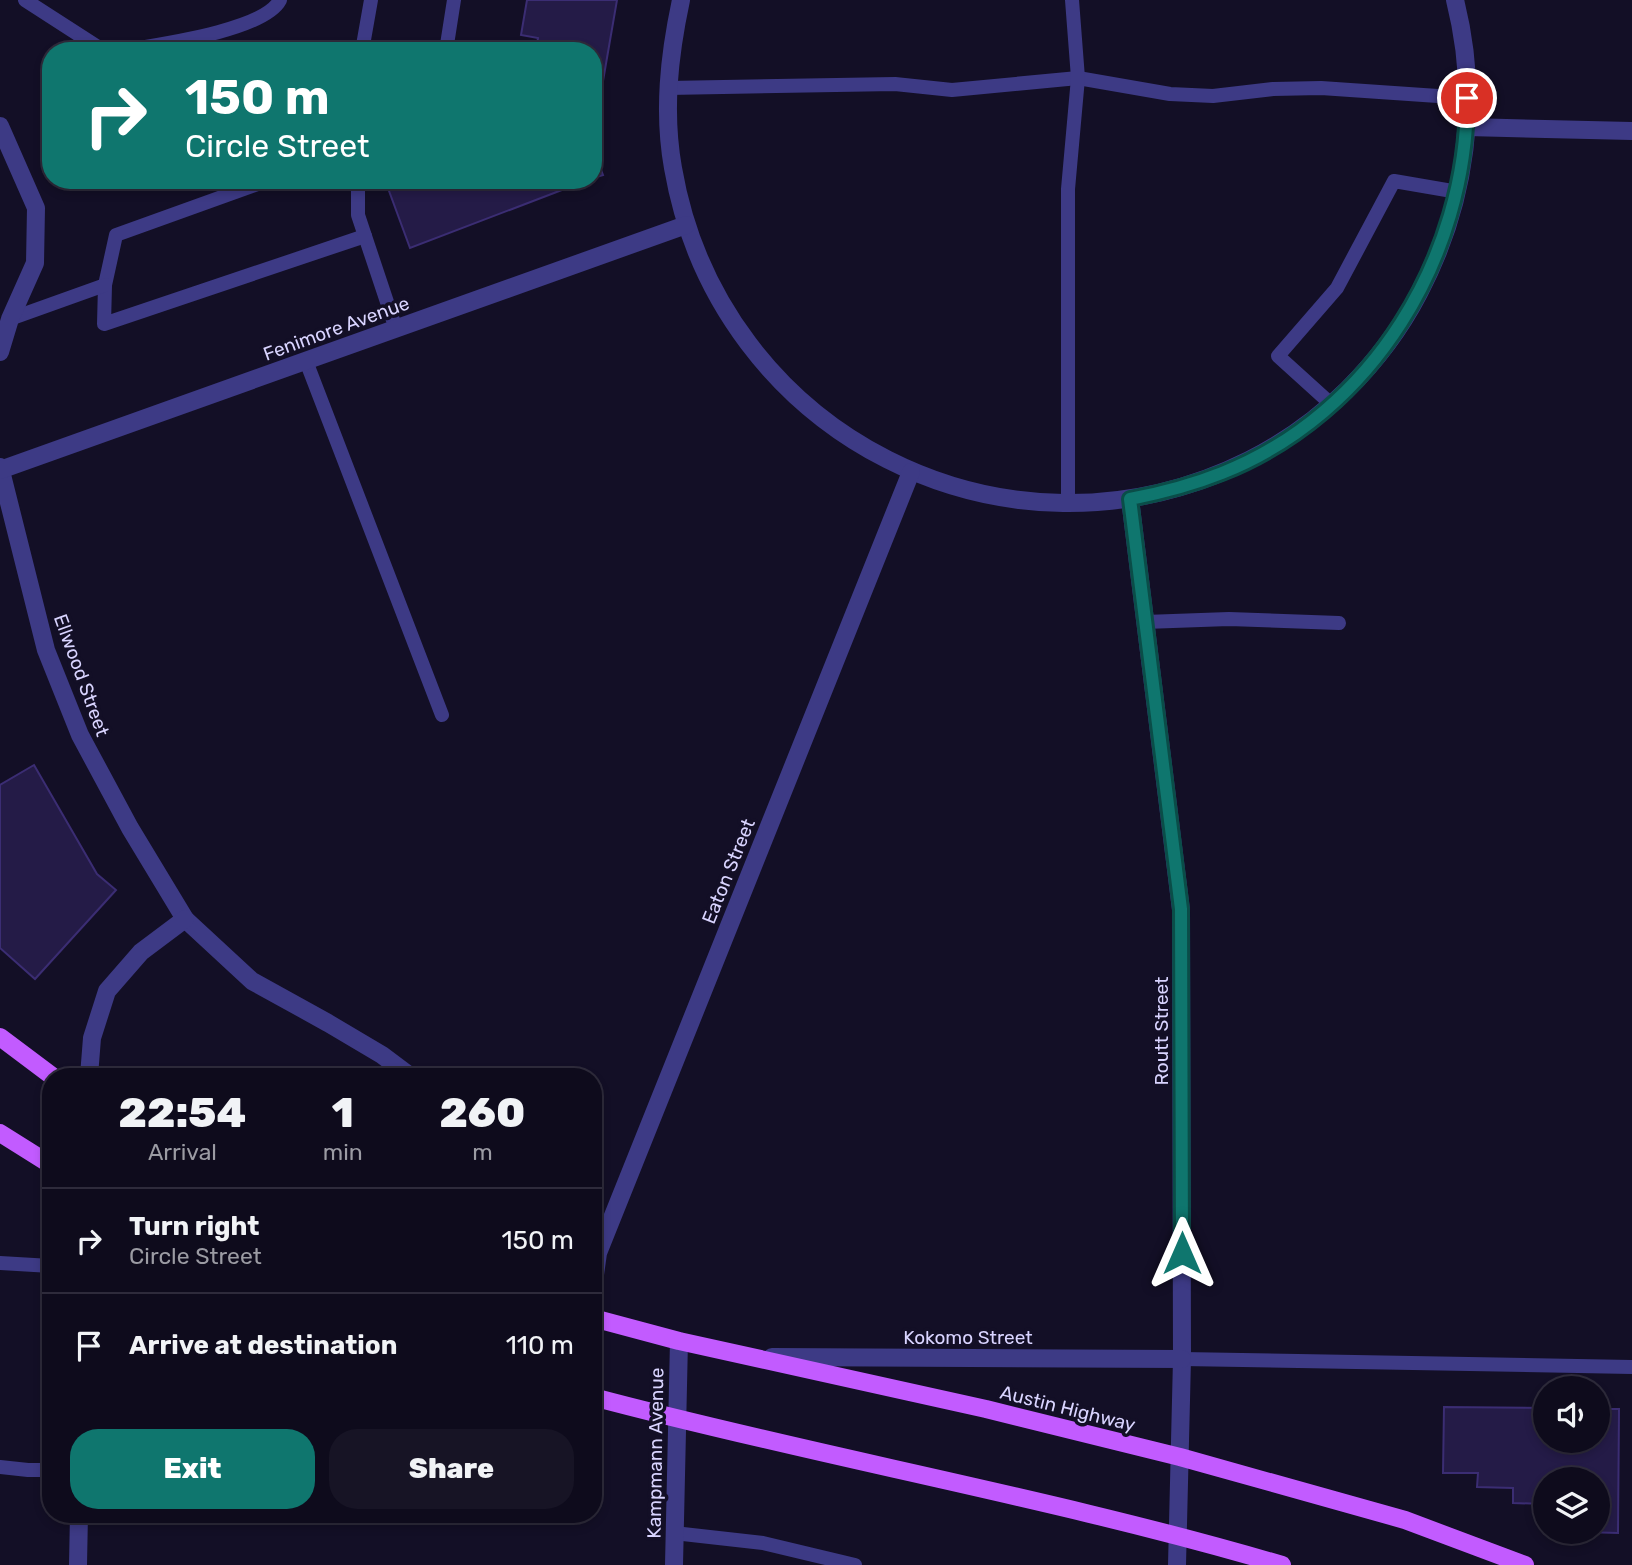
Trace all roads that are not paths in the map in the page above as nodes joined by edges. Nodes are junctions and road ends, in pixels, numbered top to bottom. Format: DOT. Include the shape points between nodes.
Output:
graph roads {
  1 [pos="25,0"];
  2 [pos="280,0"];
  3 [pos="371,0"];
  4 [pos="454,0"];
  5 [pos="681,0"];
  6 [pos="1072,0"];
  7 [pos="1455,0"];
  8 [pos="90,42"];
  9 [pos="165,42"];
  10 [pos="364,42"];
  11 [pos="447,42"];
  12 [pos="1078,78"];
  13 [pos="668,88"];
  14 [pos="1467,98"];
  15 [pos="0,126"];
  16 [pos="1467,127"];
  17 [pos="1632,131"];
  18 [pos="244,189"];
  19 [pos="358,189"];
  20 [pos="1458,192"];
  21 [pos="686,225"];
  22 [pos="365,236"];
  23 [pos="105,285"];
  24 [pos="10,319"];
  25 [pos="396,329"];
  26 [pos="0,352"];
  27 [pos="306,361"];
  28 [pos="1331,404"];
  29 [pos="0,468"];
  30 [pos="911,472"];
  31 [pos="1130,499"];
  32 [pos="1068,504"];
  33 [pos="1145,622"];
  34 [pos="1339,622"];
  35 [pos="442,715"];
  36 [pos="186,919"];
  37 [pos="0,1037"];
  38 [pos="42,1068"];
  39 [pos="90,1068"];
  40 [pos="399,1068"];
  41 [pos="0,1133"];
  42 [pos="42,1160"];
  43 [pos="602,1234"];
  44 [pos="0,1263"];
  45 [pos="42,1265"];
  46 [pos="602,1320"];
  47 [pos="679,1341"];
  48 [pos="754,1357"];
  49 [pos="1182,1359"];
  50 [pos="1632,1367"];
  51 [pos="602,1399"];
  52 [pos="676,1419"];
  53 [pos="1180,1457"];
  54 [pos="0,1466"];
  55 [pos="42,1470"];
  56 [pos="79,1523"];
  57 [pos="674,1533"];
  58 [pos="1178,1535"];
  59 [pos="78,1565"];
  60 [pos="674,1565"];
  61 [pos="856,1565"];
  62 [pos="1177,1565"];
  63 [pos="1282,1565"];
  64 [pos="1525,1565"];
  1 -- 8 [label="lane"];
  2 -- 9 [label="lane" via="275,8 229,29"];
  3 -- 10 [label="lane"];
  4 -- 11 [label="lane"];
  5 -- 13 [label="street" via="670,49"];
  6 -- 12 [label="lane"];
  7 -- 14 [label="street" via="1468,77"];
  12 -- 13 [label="lane" via="952,90 895,84"];
  12 -- 14 [label="lane" via="1170,94 1213,96 1321,88"];
  12 -- 32 [label="lane" via="1068,189"];
  13 -- 21 [label="street" via="673,167"];
  14 -- 16 [label="street"];
  15 -- 24 [label="street" via="36,208 35,263"];
  16 -- 17 [label="street"];
  16 -- 20 [label="street"];
  18 -- 23 [label="lane" via="116,234"];
  19 -- 22 [label="lane" via="358,215"];
  20 -- 28 [label="street" via="1431,270 1408,314 1380,355"];
  20 -- 28 [label="lane" via="1395,181 1337,288 1278,356"];
  21 -- 25 [label="street, Fenimore Avenue"];
  21 -- 30 [label="street" via="727,315 756,355 826,423"];
  22 -- 23 [label="lane" via="104,324"];
  22 -- 25 [label="lane"];
  23 -- 24 [label="lane"];
  24 -- 26 [label="street"];
  25 -- 27 [label="street, Fenimore Avenue"];
  27 -- 29 [label="street, Fenimore Avenue"];
  27 -- 35 [label="lane"];
  28 -- 31 [label="street" via="1268,450 1224,473"];
  29 -- 36 [label="street, Ellwood Street" via="46,650 80,736"];
  30 -- 32 [label="street" via="964,491 1018,502"];
  30 -- 43 [label="street, Eaton Street"];
  31 -- 32 [label="street"];
  31 -- 33 [label="street, Routt Street"];
  33 -- 34 [label="lane"];
  33 -- 49 [label="street, Routt Street" via="1181,909"];
  36 -- 39 [label="street" via="141,952 107,991 92,1038"];
  36 -- 40 [label="street" via="252,981"];
  37 -- 38 [label="main road"];
  41 -- 42 [label="main road"];
  44 -- 45 [label="lane"];
  46 -- 47 [label="main road, Austin Highway"];
  47 -- 48 [label="main road, Austin Highway"];
  47 -- 52 [label="street, Kampmann Avenue"];
  48 -- 49 [label="street, Kokomo Street"];
  48 -- 53 [label="main road, Austin Highway"];
  49 -- 50 [label="lane"];
  49 -- 53 [label="street, Routt Street"];
  51 -- 52 [label="main road"];
  52 -- 57 [label="street, Kampmann Avenue"];
  52 -- 58 [label="main road"];
  53 -- 58 [label="street, Routt Street"];
  53 -- 64 [label="main road, Austin Highway" via="1405,1520"];
  54 -- 55 [label="lane"];
  56 -- 59 [label="street"];
  57 -- 60 [label="street, Kampmann Avenue"];
  57 -- 61 [label="lane" via="763,1543"];
  58 -- 62 [label="street, Routt Street"];
  58 -- 63 [label="main road"];
}
